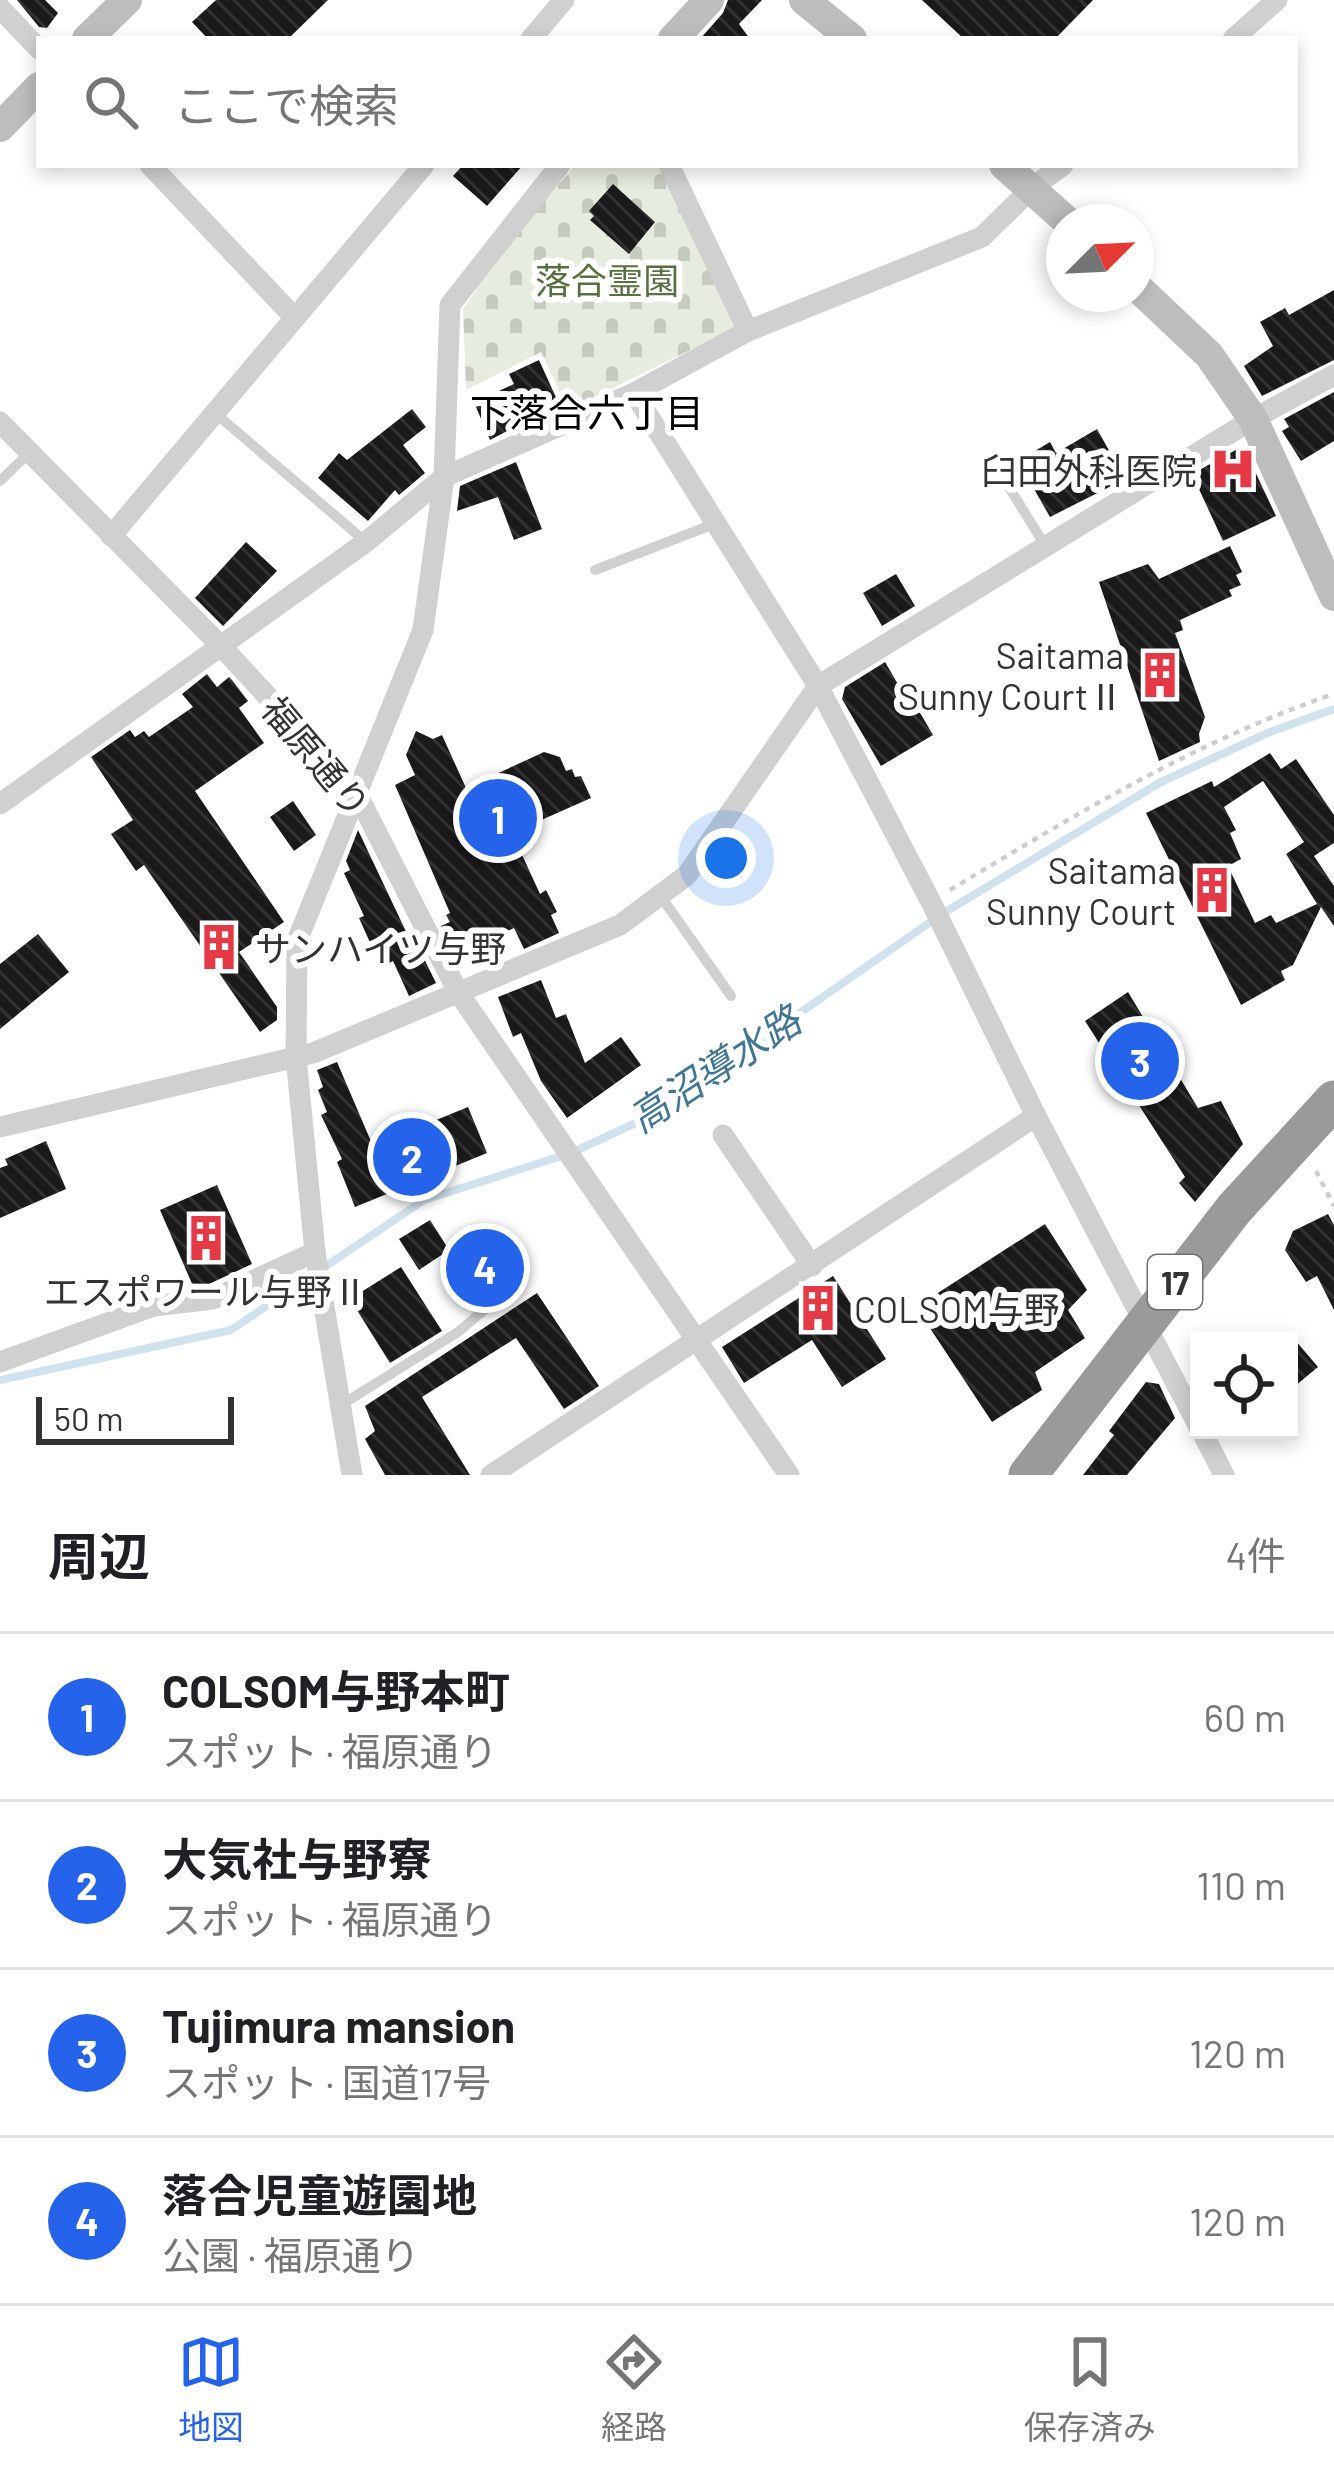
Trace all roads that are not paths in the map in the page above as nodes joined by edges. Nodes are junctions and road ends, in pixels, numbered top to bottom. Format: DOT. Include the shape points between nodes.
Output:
graph roads {
  1 [pos="127,0"];
  2 [pos="564,0"];
  3 [pos="710,0"];
  4 [pos="804,0"];
  5 [pos="1277,0"];
  6 [pos="0,8"];
  7 [pos="90,36"];
  8 [pos="534,36"];
  9 [pos="676,36"];
  10 [pos="848,36"];
  11 [pos="1236,36"];
  12 [pos="36,46"];
  13 [pos="36,90"];
  14 [pos="0,127"];
  15 [pos="153,168"];
  16 [pos="421,168"];
  17 [pos="558,168"];
  18 [pos="671,168"];
  19 [pos="1008,168"];
  20 [pos="1059,168"];
  21 [pos="1032,188"];
  22 [pos="1049,204"];
  23 [pos="1154,303"];
  24 [pos="296,318"];
  25 [pos="748,331"];
  26 [pos="1334,375"];
  27 [pos="634,393"];
  28 [pos="215,413"];
  29 [pos="1253,419"];
  30 [pos="0,422"];
  31 [pos="28,453"];
  32 [pos="997,468"];
  33 [pos="444,477"];
  34 [pos="0,481"];
  35 [pos="714,524"];
  36 [pos="111,536"];
  37 [pos="366,542"];
  38 [pos="1046,548"];
  39 [pos="595,570"];
  40 [pos="1333,590"];
  41 [pos="220,646"];
  42 [pos="818,686"];
  43 [pos="356,792"];
  44 [pos="0,804"];
  45 [pos="660,895"];
  46 [pos="458,992"];
  47 [pos="731,996"];
  48 [pos="296,1057"];
  49 [pos="1334,1100"];
  50 [pos="1036,1116"];
  51 [pos="0,1127"];
  52 [pos="723,1135"];
  53 [pos="316,1256"];
  54 [pos="812,1266"];
  55 [pos="490,1305"];
  56 [pos="1144,1321"];
  57 [pos="696,1343"];
  58 [pos="0,1361"];
  59 [pos="340,1405"];
  60 [pos="1190,1409"];
  61 [pos="1206,1439"];
  62 [pos="352,1475"];
  63 [pos="490,1475"];
  64 [pos="789,1475"];
  65 [pos="1028,1475"];
  66 [pos="1224,1475"];
  1 -- 7 [label="main road"];
  2 -- 8 [label="street"];
  3 -- 9 [label="main road"];
  4 -- 10 [label="main road"];
  5 -- 11 [label="street"];
  6 -- 12 [label="street"];
  13 -- 14 [label="main road"];
  15 -- 24 [label="street"];
  16 -- 24 [label="street"];
  17 -- 33 [label="street" via="449,305"];
  18 -- 25 [label="street"];
  19 -- 21 [label="main road"];
  20 -- 21 [label="street"];
  21 -- 22 [label="main road"];
  21 -- 25 [label="street" via="982,237"];
  23 -- 29 [label="main road" via="1209,355"];
  24 -- 28 [label="street"];
  25 -- 27 [label="street"];
  26 -- 29 [label="street"];
  27 -- 33 [label="street"];
  27 -- 35 [label="street"];
  28 -- 36 [label="street"];
  28 -- 37 [label="lane"];
  29 -- 38 [label="street"];
  29 -- 40 [label="main road"];
  30 -- 31 [label="street, 福原通り"];
  31 -- 34 [label="lane"];
  31 -- 36 [label="street, 福原通り"];
  32 -- 38 [label="lane"];
  33 -- 37 [label="street"];
  33 -- 43 [label="street" via="423,630"];
  35 -- 39 [label="lane"];
  35 -- 42 [label="street"];
  36 -- 41 [label="street, 福原通り"];
  37 -- 41 [label="street"];
  38 -- 42 [label="street"];
  41 -- 43 [label="street, 福原通り"];
  41 -- 44 [label="street"];
  42 -- 45 [label="street" via="687,875"];
  42 -- 50 [label="street"];
  43 -- 46 [label="street, 福原通り"];
  43 -- 48 [label="street" via="296,941"];
  45 -- 46 [label="street" via="620,925"];
  45 -- 47 [label="lane"];
  46 -- 48 [label="street"];
  46 -- 57 [label="street, 福原通り"];
  48 -- 51 [label="street"];
  48 -- 53 [label="street"];
  49 -- 56 [label="highway, 17"];
  50 -- 54 [label="street"];
  50 -- 56 [label="street"];
  52 -- 54 [label="street"];
  53 -- 58 [label="street" via="213,1299 154,1306"];
  53 -- 59 [label="street"];
  54 -- 57 [label="street"];
  55 -- 59 [label="lane"];
  56 -- 60 [label="street"];
  56 -- 65 [label="highway, 17"];
  57 -- 63 [label="street"];
  57 -- 64 [label="street"];
  59 -- 62 [label="street"];
  61 -- 66 [label="street"];
}
